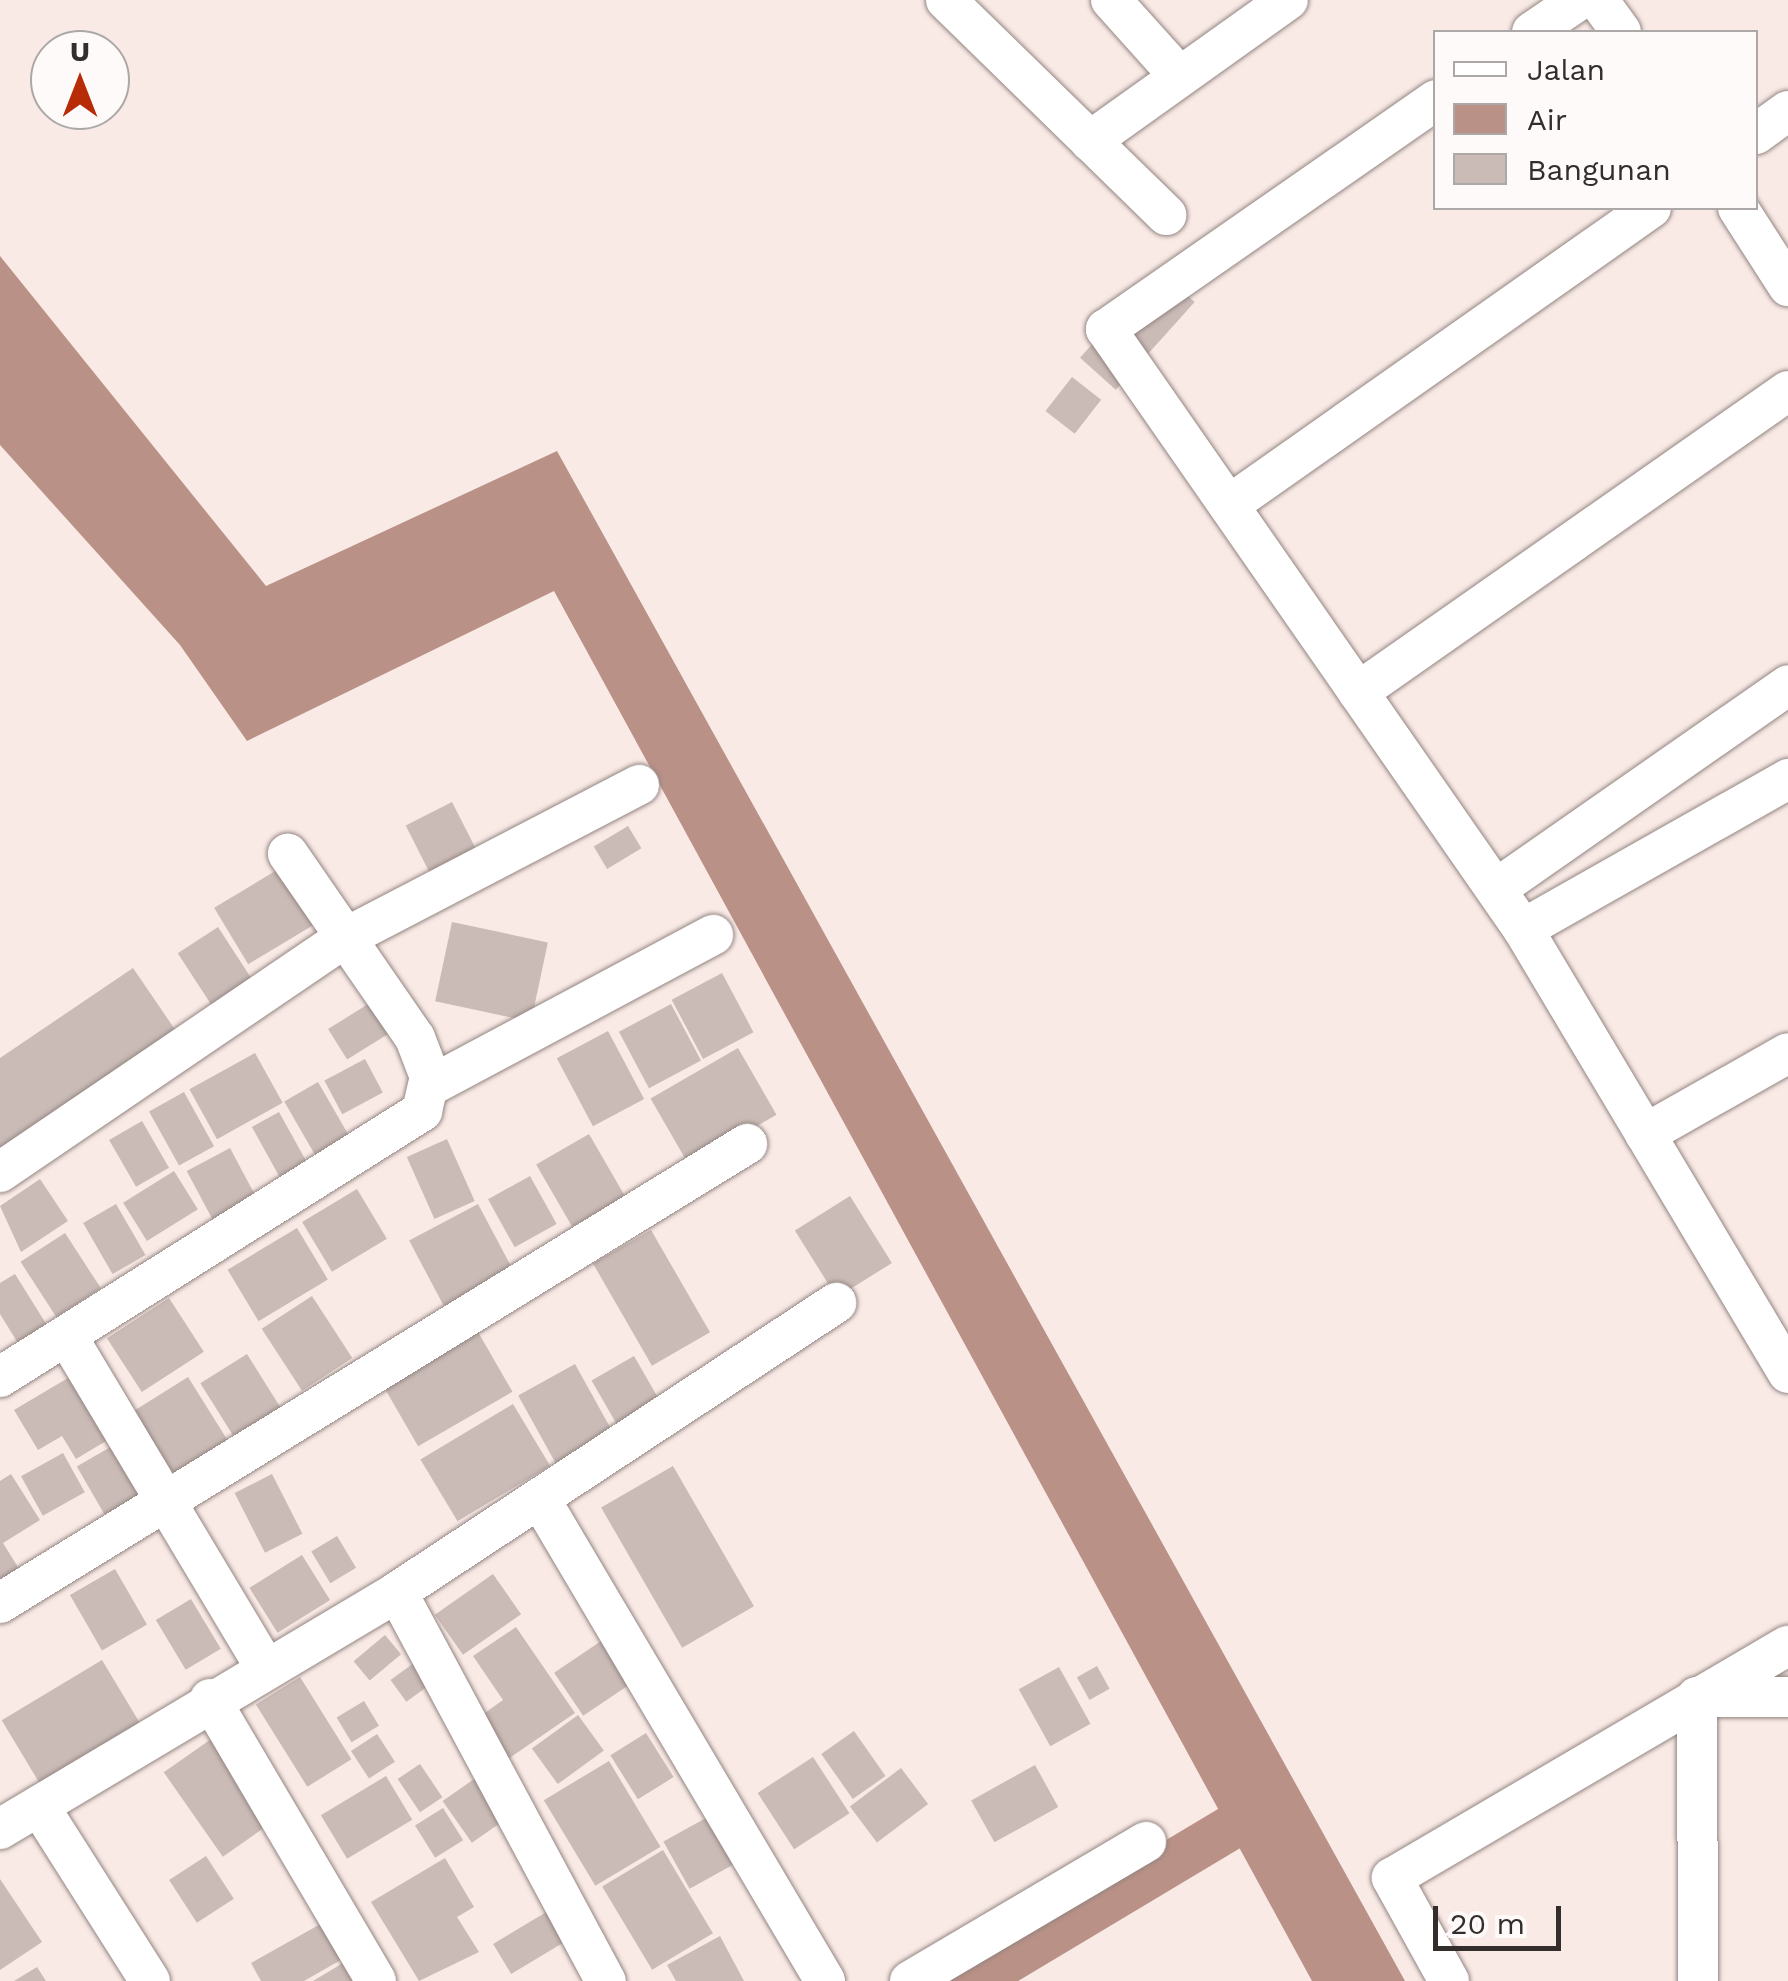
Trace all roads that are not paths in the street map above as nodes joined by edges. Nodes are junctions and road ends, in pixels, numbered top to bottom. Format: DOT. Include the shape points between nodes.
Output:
graph roads {
  1 [pos="946,0"];
  2 [pos="1110,0"];
  3 [pos="1288,0"];
  4 [pos="1579,0"];
  5 [pos="1598,0"];
  6 [pos="1535,30"];
  7 [pos="1620,30"];
  8 [pos="1180,77"];
  9 [pos="1433,102"];
  10 [pos="1788,111"];
  11 [pos="1758,133"];
  12 [pos="1090,141"];
  13 [pos="1649,210"];
  14 [pos="1739,210"];
  15 [pos="1166,216"];
  16 [pos="1788,286"];
  17 [pos="1788,391"];
  18 [pos="1229,505"];
  19 [pos="1788,685"];
  20 [pos="1358,692"];
  21 [pos="1788,779"];
  22 [pos="639,785"];
  23 [pos="288,854"];
  24 [pos="1496,889"];
  25 [pos="1523,929"];
  26 [pos="713,935"];
  27 [pos="341,940"];
  28 [pos="1788,1053"];
  29 [pos="430,1086"];
  30 [pos="1646,1134"];
  31 [pos="747,1144"];
  32 [pos="0,1172"];
  33 [pos="836,1302"];
  34 [pos="68,1338"];
  35 [pos="1783,1352"];
  36 [pos="0,1377"];
  37 [pos="540,1499"];
  38 [pos="164,1505"];
  39 [pos="397,1592"];
  40 [pos="0,1603"];
  41 [pos="1788,1646"];
  42 [pos="264,1667"];
  43 [pos="1697,1697"];
  44 [pos="1788,1697"];
  45 [pos="210,1699"];
  46 [pos="39,1806"];
  47 [pos="0,1828"];
  48 [pos="1146,1842"];
  49 [pos="150,1981"];
  50 [pos="376,1981"];
  51 [pos="606,1981"];
  52 [pos="825,1981"];
  53 [pos="910,1981"];
  54 [pos="1449,1981"];
  55 [pos="1698,1981"];
  1 -- 12 [label="street"];
  2 -- 8 [label="street"];
  3 -- 8 [label="street"];
  4 -- 6 [label="street"];
  5 -- 7 [label="street"];
  8 -- 12 [label="street"];
  9 -- 18 [label="street" via="1106,329"];
  10 -- 11 [label="street"];
  12 -- 15 [label="street"];
  13 -- 18 [label="street"];
  14 -- 16 [label="street"];
  17 -- 20 [label="street"];
  18 -- 20 [label="street"];
  19 -- 24 [label="street"];
  20 -- 24 [label="street"];
  21 -- 25 [label="street"];
  22 -- 27 [label="street"];
  23 -- 27 [label="street"];
  24 -- 25 [label="street"];
  25 -- 30 [label="street"];
  26 -- 29 [label="street"];
  27 -- 29 [label="street" via="414,1038"];
  27 -- 32 [label="street"];
  28 -- 30 [label="street"];
  29 -- 34 [label="street" via="411,1124"];
  30 -- 35 [label="street"];
  31 -- 38 [label="street"];
  33 -- 37 [label="street"];
  34 -- 36 [label="street"];
  34 -- 38 [label="street"];
  37 -- 39 [label="street"];
  37 -- 52 [label="street"];
  38 -- 40 [label="street"];
  38 -- 42 [label="street"];
  39 -- 42 [label="street"];
  39 -- 51 [label="street"];
  41 -- 43 [label="street"];
  42 -- 45 [label="street"];
  43 -- 44 [label="street"];
  43 -- 54 [label="street" via="1392,1878"];
  43 -- 55 [label="street"];
  45 -- 46 [label="street"];
  45 -- 50 [label="street"];
  46 -- 47 [label="street"];
  46 -- 49 [label="street"];
  48 -- 53 [label="street"];
}
